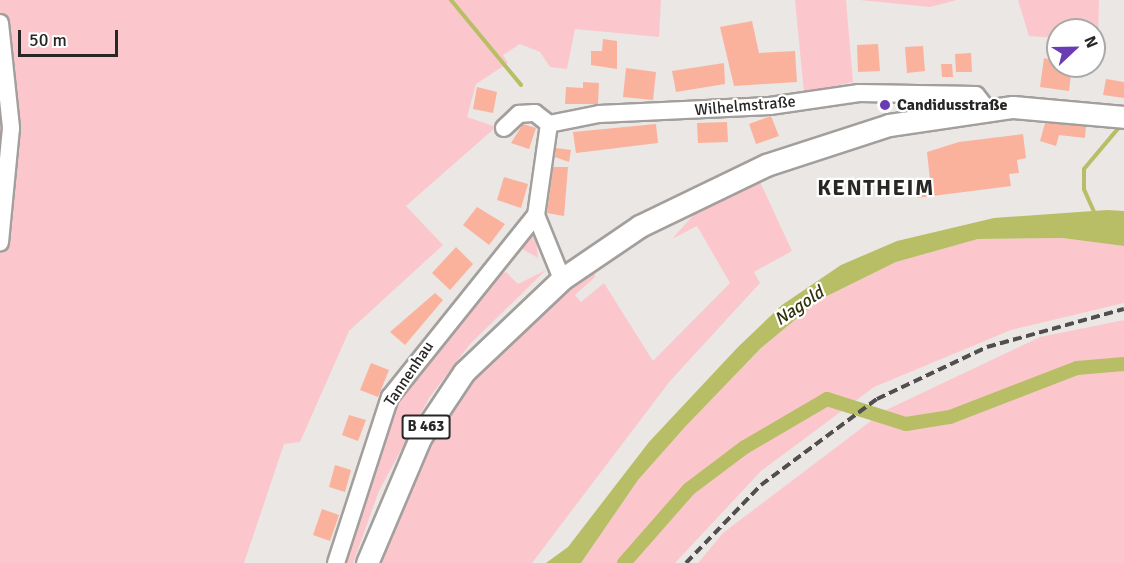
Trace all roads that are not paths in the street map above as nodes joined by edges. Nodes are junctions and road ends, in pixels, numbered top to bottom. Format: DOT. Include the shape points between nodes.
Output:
graph roads {
  1 [pos="0,24"];
  2 [pos="987,110"];
  3 [pos="1120,116"];
  4 [pos="549,124"];
  5 [pos="504,128"];
  6 [pos="536,215"];
  7 [pos="0,242"];
  8 [pos="562,279"];
  9 [pos="336,563"];
  10 [pos="367,563"];
  1 -- 7 [label="street" via="11,128"];
  2 -- 3 [label="main road, B 463" via="1043,107"];
  2 -- 4 [label="street, Wilhelmstraße" via="976,95 859,93 770,106 599,114"];
  2 -- 8 [label="main road, B 463" via="889,125 766,165 640,226"];
  4 -- 5 [label="street" via="535,113 519,114"];
  4 -- 6 [label="street"];
  6 -- 8 [label="street"];
  6 -- 9 [label="street, Tannenhau" via="390,397"];
  8 -- 10 [label="main road, B 463" via="464,372 420,438"];
}
